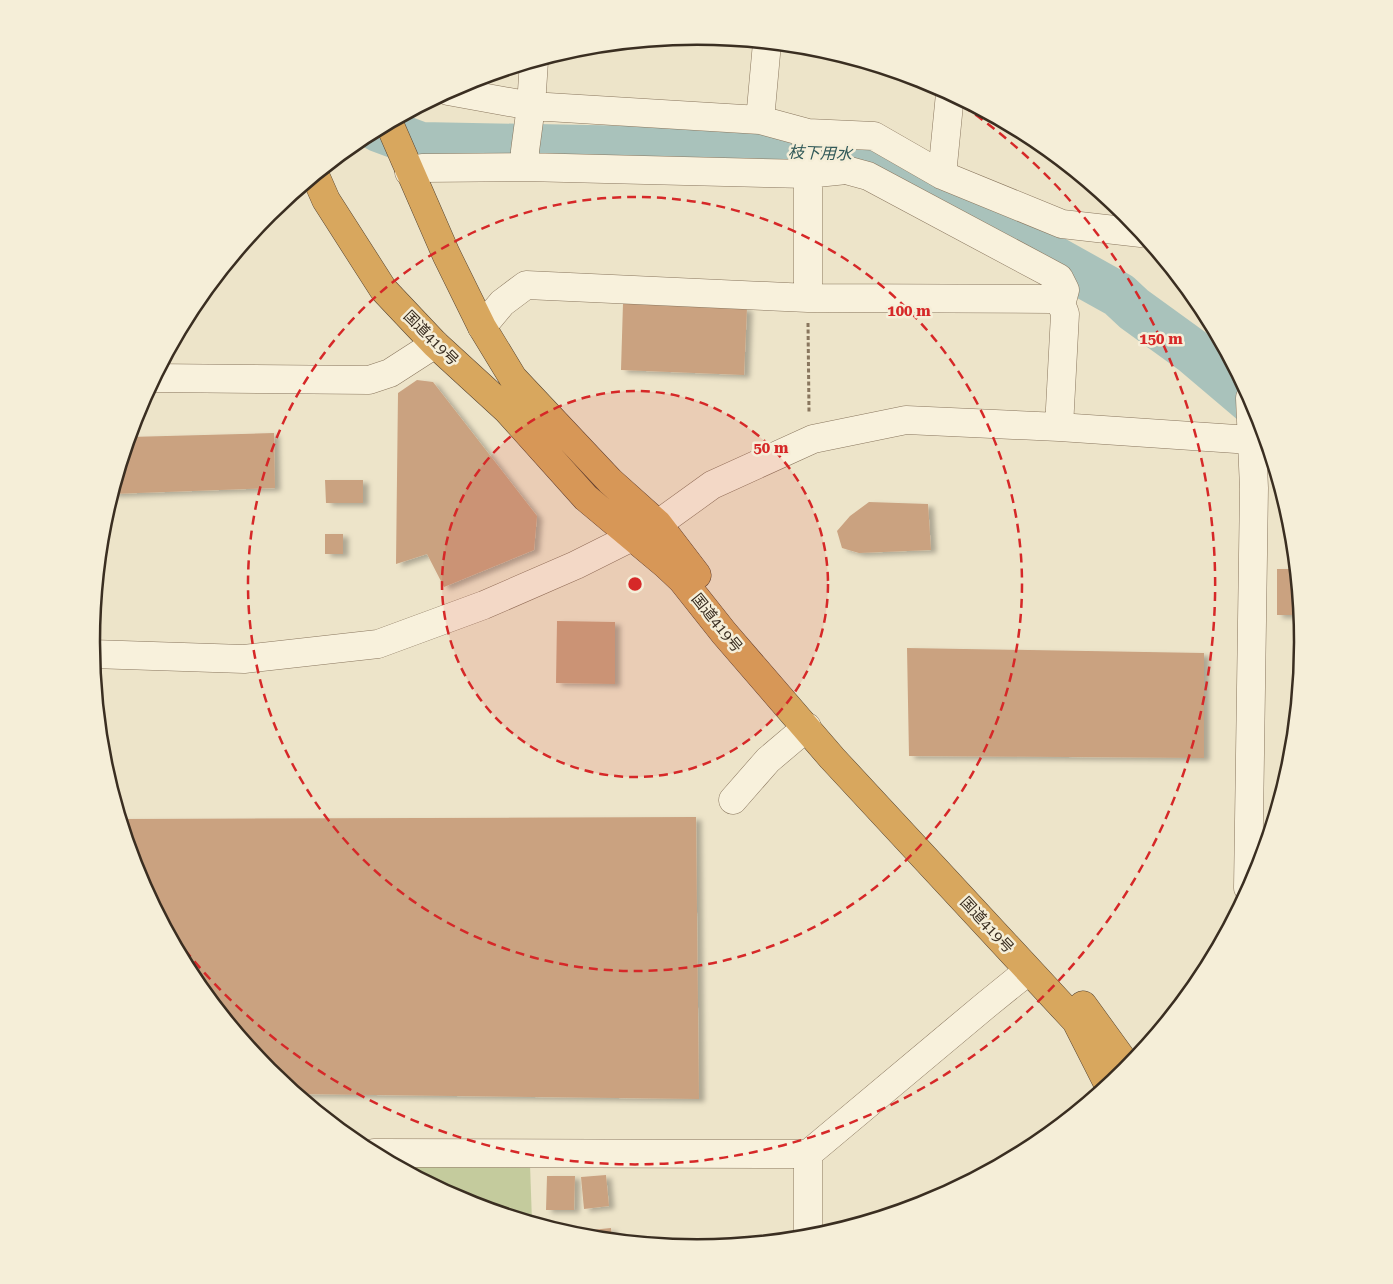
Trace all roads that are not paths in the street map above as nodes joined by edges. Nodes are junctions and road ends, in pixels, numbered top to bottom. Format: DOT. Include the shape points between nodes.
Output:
graph roads {
  1 [pos="766,49"];
  2 [pos="534,68"];
  3 [pos="460,94"];
  4 [pos="949,101"];
  5 [pos="530,112"];
  6 [pos="760,120"];
  7 [pos="392,129"];
  8 [pos="808,153"];
  9 [pos="525,159"];
  10 [pos="410,172"];
  11 [pos="942,175"];
  12 [pos="318,180"];
  13 [pos="1130,232"];
  14 [pos="808,298"];
  15 [pos="1061,305"];
  16 [pos="482,327"];
  17 [pos="435,344"];
  18 [pos="161,378"];
  19 [pos="1251,421"];
  20 [pos="1059,427"];
  21 [pos="1251,440"];
  22 [pos="658,524"];
  23 [pos="632,536"];
  24 [pos="100,654"];
  25 [pos="807,728"];
  26 [pos="733,800"];
  27 [pos="1248,869"];
  28 [pos="1028,971"];
  29 [pos="1123,1060"];
  30 [pos="1105,1077"];
  31 [pos="389,1153"];
  32 [pos="808,1154"];
  33 [pos="808,1229"];
  1 -- 6 [label="street"];
  2 -- 5 [label="street"];
  3 -- 5 [label="street"];
  4 -- 11 [label="street"];
  5 -- 6 [label="street"];
  5 -- 9 [label="street"];
  6 -- 8 [label="street"];
  7 -- 10 [label="highway, 国道419号"];
  8 -- 9 [label="street"];
  8 -- 11 [label="street" via="874,136"];
  8 -- 14 [label="street"];
  8 -- 15 [label="street" via="868,176 1059,278 1065,290"];
  9 -- 10 [label="street" via="422,168"];
  10 -- 16 [label="highway, 国道419号"];
  11 -- 13 [label="street" via="1062,224"];
  12 -- 17 [label="highway, 国道419号" via="326,200 383,290"];
  14 -- 15 [label="street" via="1052,299"];
  14 -- 16 [label="street" via="526,285 502,303"];
  15 -- 20 [label="street" via="1065,314"];
  16 -- 22 [label="highway, 国道419号" via="513,378 610,481"];
  17 -- 18 [label="street" via="390,373 369,380"];
  17 -- 23 [label="highway, 国道419号" via="507,410 586,498"];
  19 -- 21 [label="street"];
  20 -- 21 [label="street"];
  20 -- 22 [label="street" via="906,420 813,439 712,485"];
  21 -- 27 [label="street" via="1254,488"];
  22 -- 23 [label="street"];
  22 -- 29 [label="highway, 国道419号" via="684,559 834,734 1070,988"];
  23 -- 24 [label="street" via="484,606 378,644 244,659"];
  23 -- 25 [label="highway, 国道419号" via="682,580"];
  25 -- 26 [label="street" via="768,760"];
  25 -- 28 [label="highway, 国道419号"];
  28 -- 30 [label="highway, 国道419号" via="1076,1021"];
  28 -- 32 [label="street"];
  31 -- 32 [label="street"];
  32 -- 33 [label="street"];
}
